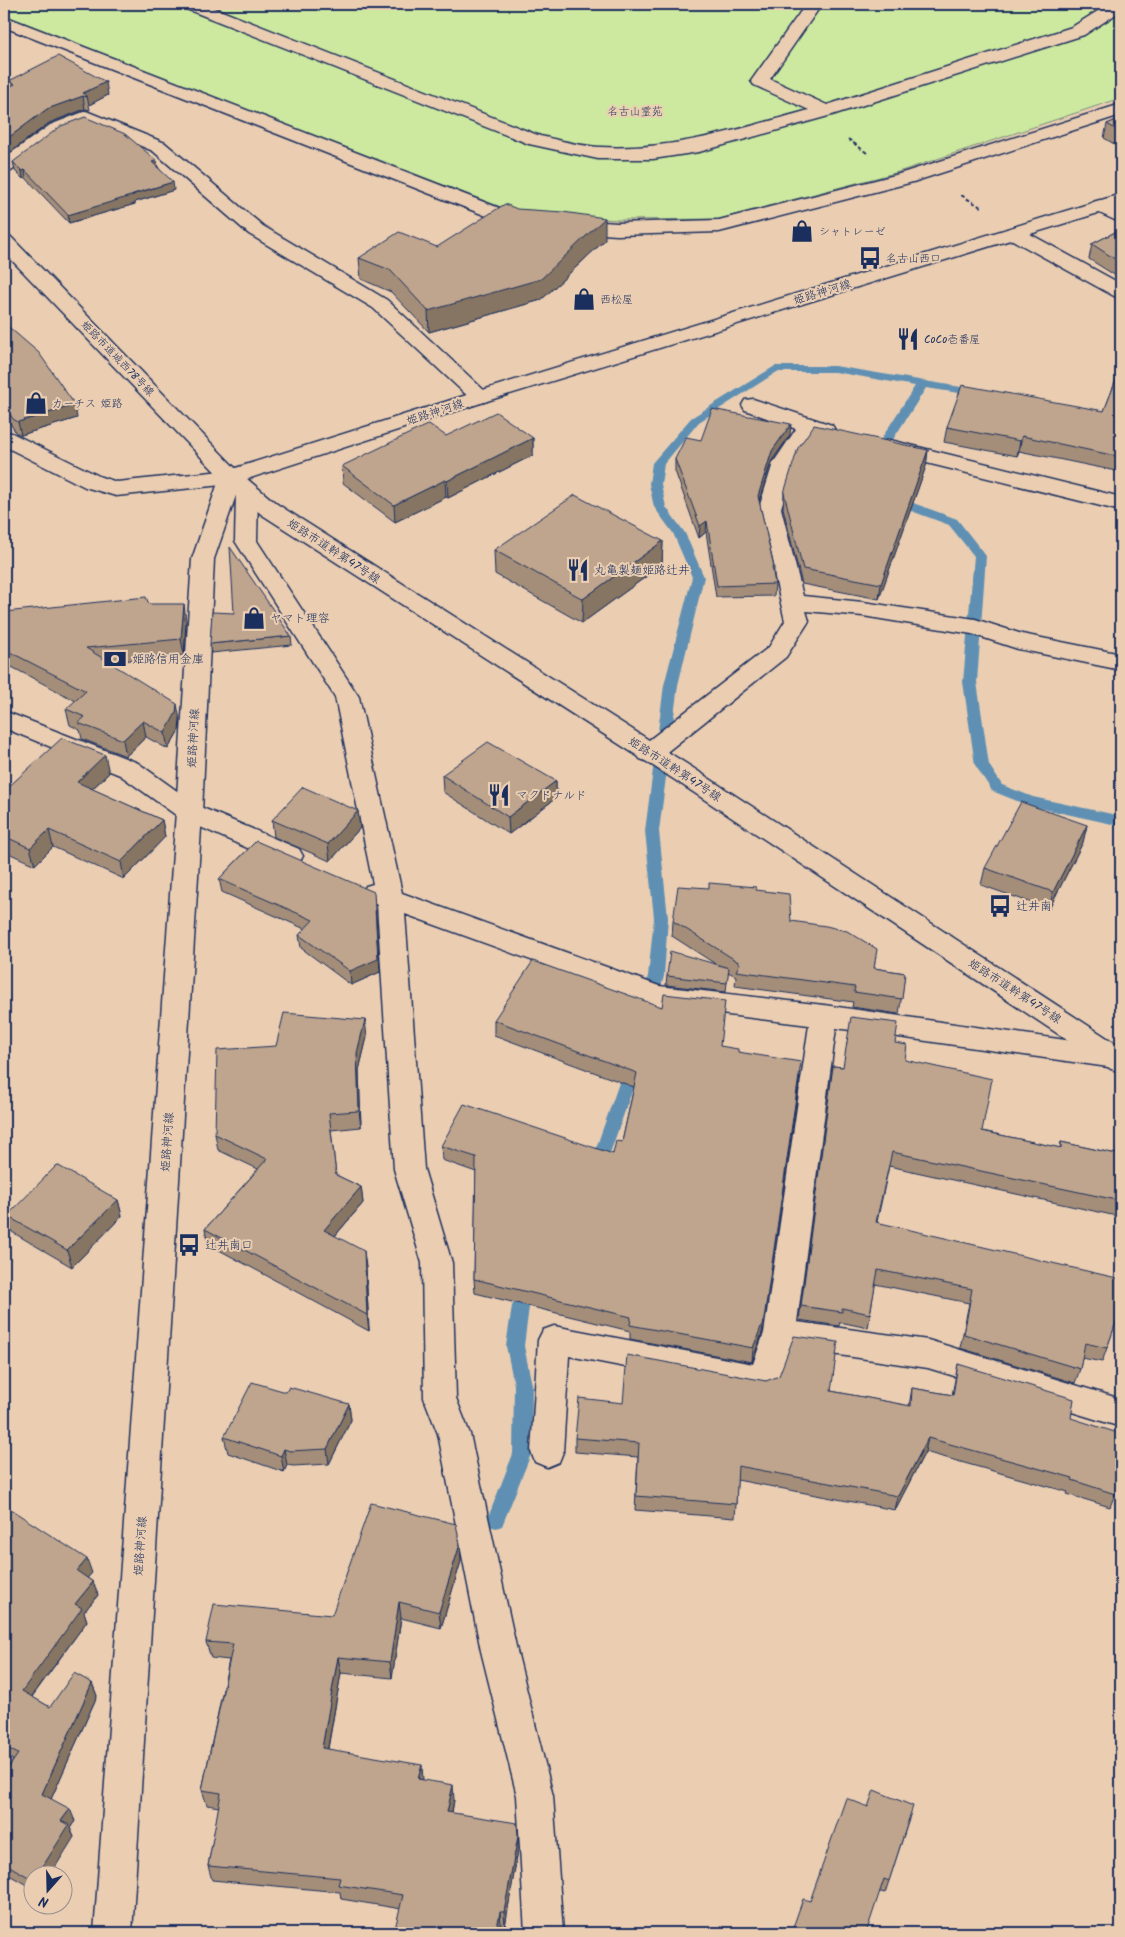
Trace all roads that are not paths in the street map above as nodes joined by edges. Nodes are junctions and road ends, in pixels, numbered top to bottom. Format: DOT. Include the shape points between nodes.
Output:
graph roads {
  1 [pos="190,4"];
  2 [pos="1120,4"];
  3 [pos="805,8"];
  4 [pos="4,21"];
  5 [pos="1121,109"];
  6 [pos="820,113"];
  7 [pos="4,167"];
  8 [pos="1121,200"];
  9 [pos="1100,206"];
  10 [pos="1121,217"];
  11 [pos="1018,232"];
  12 [pos="4,242"];
  13 [pos="1121,292"];
  14 [pos="480,398"];
  15 [pos="753,405"];
  16 [pos="808,426"];
  17 [pos="846,436"];
  18 [pos="4,438"];
  19 [pos="874,443"];
  20 [pos="239,485"];
  21 [pos="1121,504"];
  22 [pos="792,602"];
  23 [pos="1121,662"];
  24 [pos="4,719"];
  25 [pos="649,753"];
  26 [pos="189,812"];
  27 [pos="317,868"];
  28 [pos="353,883"];
  29 [pos="390,899"];
  30 [pos="824,1016"];
  31 [pos="1118,1059"];
  32 [pos="780,1333"];
  33 [pos="1121,1413"];
  34 [pos="547,1452"];
  35 [pos="113,1933"];
  36 [pos="544,1933"];
  1 -- 6 [label="street" via="535,140 598,153 653,153 699,146"];
  2 -- 6 [label="street" via="1078,31"];
  3 -- 6 [label="street" via="760,81"];
  4 -- 5 [label="street" via="517,222 617,229 719,226 924,173"];
  7 -- 14 [label="street" via="56,129 86,116 159,147 256,230 380,304"];
  8 -- 9 [label="street, 姫路神河線"];
  9 -- 10 [label="street"];
  9 -- 11 [label="street, 姫路神河線"];
  11 -- 13 [label="street"];
  11 -- 14 [label="street, 姫路神河線"];
  12 -- 20 [label="street, 姫路市道城西78号線"];
  14 -- 20 [label="street, 姫路神河線"];
  15 -- 16 [label="street"];
  16 -- 17 [label="street"];
  16 -- 22 [label="street" via="784,463 770,508"];
  18 -- 20 [label="street" via="93,482 116,489"];
  19 -- 21 [label="street"];
  20 -- 25 [label="street, 姫路市道幹第47号線" via="326,546"];
  20 -- 26 [label="street, 姫路神河線" via="203,560"];
  20 -- 29 [label="street" via="246,541 347,697"];
  22 -- 23 [label="street" via="863,609 975,627 1018,641"];
  22 -- 25 [label="street" via="797,621 778,652"];
  24 -- 26 [label="street" via="129,769"];
  25 -- 31 [label="street, 姫路市道幹第47号線"];
  26 -- 27 [label="street"];
  26 -- 35 [label="street, 姫路神河線"];
  28 -- 29 [label="street"];
  29 -- 30 [label="street" via="657,996"];
  29 -- 36 [label="street" via="409,1169 437,1264 440,1398 454,1434 499,1650 535,1796"];
  30 -- 31 [label="street"];
  30 -- 32 [label="street"];
  32 -- 33 [label="street" via="928,1354"];
  32 -- 34 [label="street" via="764,1380 554,1340"];
}
